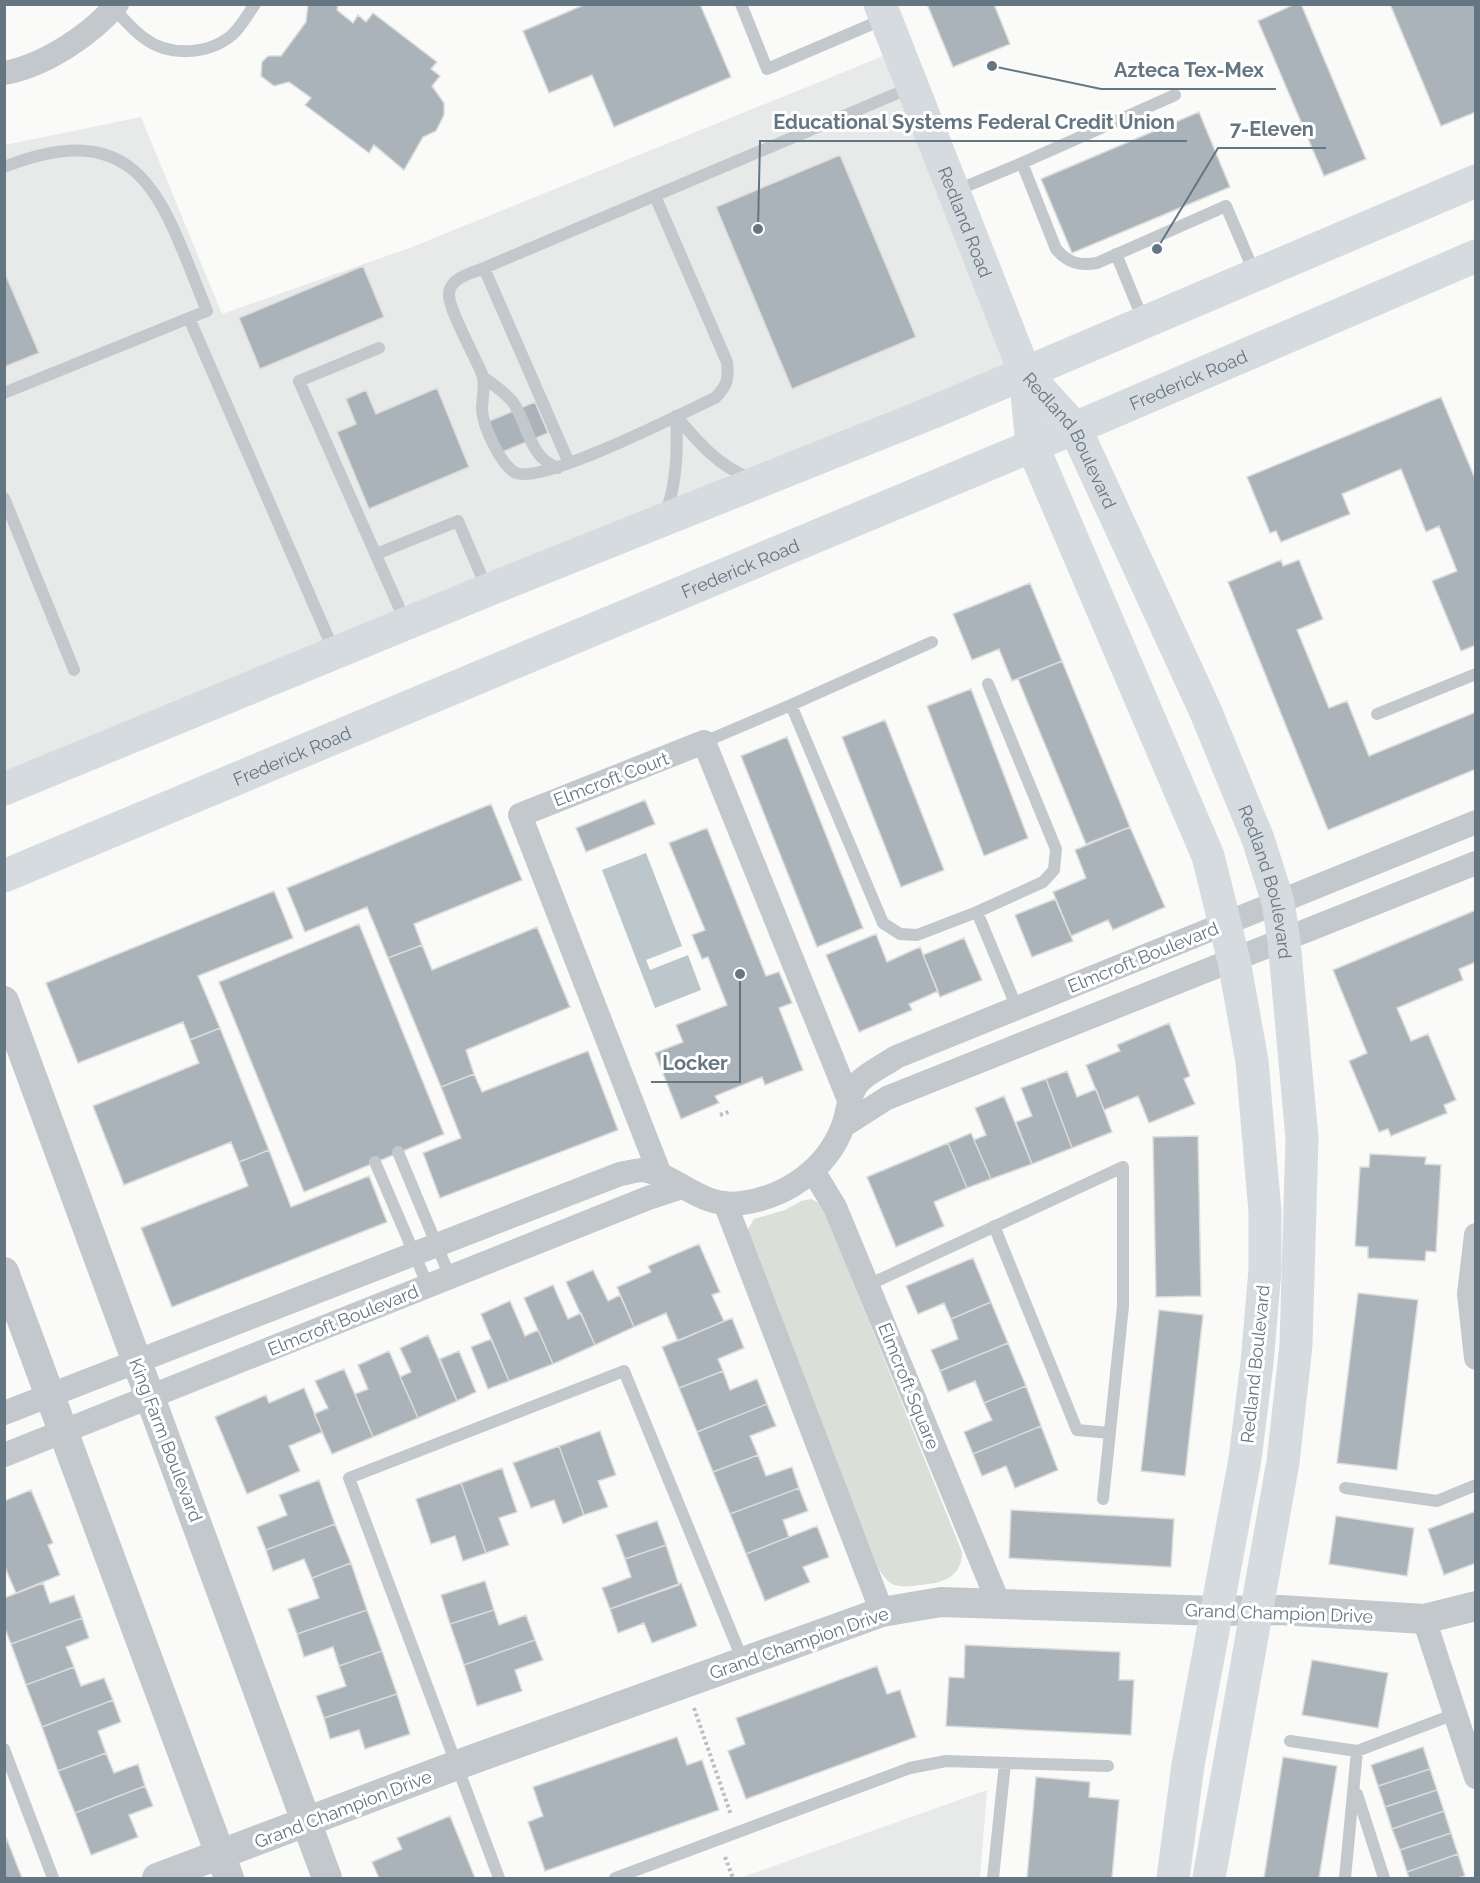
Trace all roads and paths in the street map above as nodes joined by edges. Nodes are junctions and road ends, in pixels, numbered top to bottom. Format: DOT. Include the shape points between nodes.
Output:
graph roads {
  1 [pos="255,4"];
  2 [pos="741,4"];
  3 [pos="115,7"];
  4 [pos="883,12"];
  5 [pos="4,73"];
  6 [pos="914,87"];
  7 [pos="1175,95"];
  8 [pos="1022,163"];
  9 [pos="4,167"];
  10 [pos="1476,181"];
  11 [pos="955,191"];
  12 [pos="655,196"];
  13 [pos="1116,254"];
  14 [pos="1476,256"];
  15 [pos="483,268"];
  16 [pos="1256,275"];
  17 [pos="189,318"];
  18 [pos="1144,323"];
  19 [pos="378,348"];
  20 [pos="1025,373"];
  21 [pos="483,377"];
  22 [pos="4,393"];
  23 [pos="676,416"];
  24 [pos="1075,428"];
  25 [pos="1032,445"];
  26 [pos="564,466"];
  27 [pos="760,482"];
  28 [pos="4,498"];
  29 [pos="663,521"];
  30 [pos="376,554"];
  31 [pos="488,590"];
  32 [pos="407,625"];
  33 [pos="932,642"];
  34 [pos="336,655"];
  35 [pos="74,670"];
  36 [pos="1476,674"];
  37 [pos="988,684"];
  38 [pos="791,705"];
  39 [pos="1377,714"];
  40 [pos="704,742"];
  41 [pos="4,789"];
  42 [pos="1476,822"];
  43 [pos="1476,863"];
  44 [pos="4,876"];
  45 [pos="1278,902"];
  46 [pos="977,912"];
  47 [pos="1225,924"];
  48 [pos="1284,941"];
  49 [pos="1234,961"];
  50 [pos="4,1002"];
  51 [pos="1017,1008"];
  52 [pos="849,1100"];
  53 [pos="731,1111"];
  54 [pos="720,1116"];
  55 [pos="843,1126"];
  56 [pos="399,1152"];
  57 [pos="375,1162"];
  58 [pos="813,1171"];
  59 [pos="672,1182"];
  60 [pos="725,1203"];
  61 [pos="994,1227"];
  62 [pos="1476,1235"];
  63 [pos="426,1250"];
  64 [pos="4,1272"];
  65 [pos="450,1277"];
  66 [pos="868,1285"];
  67 [pos="428,1286"];
  68 [pos="1476,1358"];
  69 [pos="136,1363"];
  70 [pos="50,1395"];
  71 [pos="151,1398"];
  72 [pos="4,1413"];
  73 [pos="65,1430"];
  74 [pos="1110,1433"];
  75 [pos="4,1455"];
  76 [pos="1476,1485"];
  77 [pos="1345,1488"];
  78 [pos="1103,1499"];
  79 [pos="999,1604"];
  80 [pos="1476,1606"];
  81 [pos="1255,1610"];
  82 [pos="1216,1611"];
  83 [pos="882,1612"];
  84 [pos="1424,1619"];
  85 [pos="742,1661"];
  86 [pos="694,1708"];
  87 [pos="1455,1714"];
  88 [pos="1290,1741"];
  89 [pos="4,1749"];
  90 [pos="1357,1751"];
  91 [pos="1005,1763"];
  92 [pos="457,1765"];
  93 [pos="1108,1766"];
  94 [pos="1476,1777"];
  95 [pos="1355,1788"];
  96 [pos="732,1818"];
  97 [pos="307,1824"];
  98 [pos="723,1851"];
  99 [pos="224,1867"];
  100 [pos="53,1878"];
  101 [pos="157,1878"];
  102 [pos="327,1878"];
  103 [pos="499,1878"];
  104 [pos="615,1878"];
  105 [pos="733,1878"];
  106 [pos="993,1878"];
  107 [pos="1173,1878"];
  108 [pos="1209,1878"];
  109 [pos="1345,1878"];
  110 [pos="1384,1878"];
  1 -- 3 [label="lane" via="232,34 201,50 183,52 164,49 144,39"];
  2 -- 4 [label="lane" via="766,69"];
  3 -- 5 [label="street" via="57,54 22,70"];
  4 -- 6 [label="main road, Redland Road"];
  6 -- 11 [label="main road, Redland Road"];
  6 -- 12 [label="lane"];
  7 -- 8 [label="lane"];
  8 -- 11 [label="lane"];
  8 -- 13 [label="lane" via="1056,249 1065,259 1082,266"];
  9 -- 17 [label="lane" via="73,149 96,151 133,170 165,208 207,311"];
  10 -- 16 [label="main road"];
  11 -- 20 [label="main road, Redland Road"];
  12 -- 15 [label="lane"];
  12 -- 23 [label="lane" via="727,362 729,377 725,389 715,398"];
  13 -- 16 [label="lane" via="1226,206"];
  13 -- 18 [label="lane"];
  14 -- 24 [label="main road, Frederick Road"];
  15 -- 21 [label="lane" via="456,280 448,293"];
  15 -- 26 [label="lane"];
  16 -- 18 [label="main road"];
  17 -- 22 [label="lane"];
  17 -- 34 [label="lane"];
  18 -- 20 [label="main road"];
  19 -- 30 [label="lane" via="299,381"];
  20 -- 24 [label="main road, Redland Boulevard"];
  20 -- 25 [label="main road, Redland Boulevard"];
  20 -- 27 [label="main road"];
  21 -- 26 [label="lane" via="513,403 543,460"];
  21 -- 26 [label="lane" via="482,412 504,463 517,473 529,475"];
  23 -- 26 [label="lane"];
  23 -- 27 [label="lane" via="704,449 734,472"];
  23 -- 29 [label="lane" via="673,494"];
  24 -- 25 [label="main road, Frederick Road"];
  24 -- 45 [label="main road, Redland Boulevard" via="1205,710 1258,839"];
  25 -- 44 [label="main road, Frederick Road"];
  25 -- 47 [label="main road, Redland Boulevard" via="1208,856"];
  27 -- 29 [label="main road"];
  28 -- 35 [label="lane"];
  29 -- 31 [label="main road"];
  30 -- 31 [label="lane" via="458,521"];
  30 -- 32 [label="lane"];
  31 -- 32 [label="main road"];
  32 -- 34 [label="main road"];
  33 -- 38 [label="lane"];
  34 -- 41 [label="main road"];
  36 -- 39 [label="lane"];
  37 -- 46 [label="lane" via="1056,849 1054,870 1043,882"];
  38 -- 40 [label="lane"];
  38 -- 46 [label="lane" via="883,923 900,934 917,935"];
  40 -- 52 [label="street"];
  40 -- 59 [label="street, Elmcroft Court" via="520,814"];
  42 -- 45 [label="street, Elmcroft Boulevard"];
  43 -- 48 [label="street, Elmcroft Boulevard"];
  45 -- 47 [label="street, Elmcroft Boulevard"];
  45 -- 48 [label="main road, Redland Boulevard"];
  46 -- 51 [label="lane"];
  47 -- 49 [label="main road, Redland Boulevard"];
  47 -- 51 [label="street, Elmcroft Boulevard"];
  48 -- 49 [label="street, Elmcroft Boulevard"];
  48 -- 81 [label="main road, Redland Boulevard" via="1302,1138 1296,1345 1283,1462"];
  49 -- 55 [label="street, Elmcroft Boulevard" via="887,1098"];
  49 -- 82 [label="main road, Redland Boulevard" via="1252,1061 1262,1158 1265,1270 1245,1459"];
  50 -- 69 [label="street, King Farm Boulevard"];
  51 -- 52 [label="street, Elmcroft Boulevard" via="896,1057 859,1082"];
  52 -- 55 [label="street, Elmcroft Boulevard"];
  53 -- 54 [label="path"];
  55 -- 58 [label="street, Elmcroft Boulevard"];
  56 -- 63 [label="lane"];
  57 -- 63 [label="lane"];
  58 -- 60 [label="street, Elmcroft Boulevard" via="786,1190 740,1204"];
  58 -- 66 [label="street, Elmcroft Square" via="835,1207"];
  59 -- 60 [label="street, Elmcroft Boulevard" via="702,1199"];
  59 -- 63 [label="street, Elmcroft Boulevard" via="641,1170 620,1174"];
  59 -- 65 [label="street, Elmcroft Boulevard"];
  60 -- 83 [label="street"];
  61 -- 66 [label="lane"];
  61 -- 74 [label="lane" via="1077,1430"];
  61 -- 74 [label="lane" via="1122,1167 1123,1306"];
  62 -- 68 [label="street" via="1469,1294"];
  63 -- 65 [label="lane"];
  63 -- 67 [label="lane"];
  63 -- 69 [label="street, Elmcroft Boulevard"];
  64 -- 70 [label="street"];
  65 -- 67 [label="street, Elmcroft Boulevard"];
  66 -- 79 [label="street, Elmcroft Square"];
  67 -- 71 [label="street, Elmcroft Boulevard"];
  69 -- 70 [label="street, Elmcroft Boulevard"];
  69 -- 71 [label="street, King Farm Boulevard"];
  70 -- 72 [label="street, Elmcroft Boulevard"];
  70 -- 73 [label="street"];
  71 -- 73 [label="street, Elmcroft Boulevard"];
  71 -- 97 [label="street, King Farm Boulevard"];
  73 -- 75 [label="street, Elmcroft Boulevard"];
  73 -- 99 [label="street"];
  74 -- 78 [label="lane"];
  76 -- 77 [label="lane" via="1437,1501"];
  79 -- 82 [label="street, Grand Champion Drive"];
  79 -- 83 [label="street, Grand Champion Drive" via="941,1602"];
  80 -- 84 [label="street, Grand Champion Drive"];
  81 -- 82 [label="street, Grand Champion Drive"];
  81 -- 84 [label="street, Grand Champion Drive"];
  81 -- 108 [label="main road, Redland Boulevard"];
  82 -- 107 [label="main road, Redland Boulevard" via="1188,1765"];
  83 -- 85 [label="street, Grand Champion Drive"];
  84 -- 87 [label="street"];
  85 -- 92 [label="street, Grand Champion Drive"];
  85 -- 92 [label="lane" via="624,1371 349,1478"];
  86 -- 96 [label="path"];
  87 -- 90 [label="lane"];
  87 -- 94 [label="street"];
  88 -- 90 [label="lane"];
  89 -- 100 [label="lane"];
  90 -- 95 [label="lane"];
  91 -- 93 [label="lane"];
  91 -- 104 [label="lane" via="946,1761 910,1768"];
  91 -- 106 [label="lane"];
  92 -- 97 [label="street, Grand Champion Drive"];
  92 -- 103 [label="lane"];
  95 -- 109 [label="lane"];
  95 -- 110 [label="lane"];
  97 -- 99 [label="street, Grand Champion Drive"];
  97 -- 102 [label="street, King Farm Boulevard"];
  98 -- 105 [label="path"];
  99 -- 101 [label="street, Grand Champion Drive"];
}
